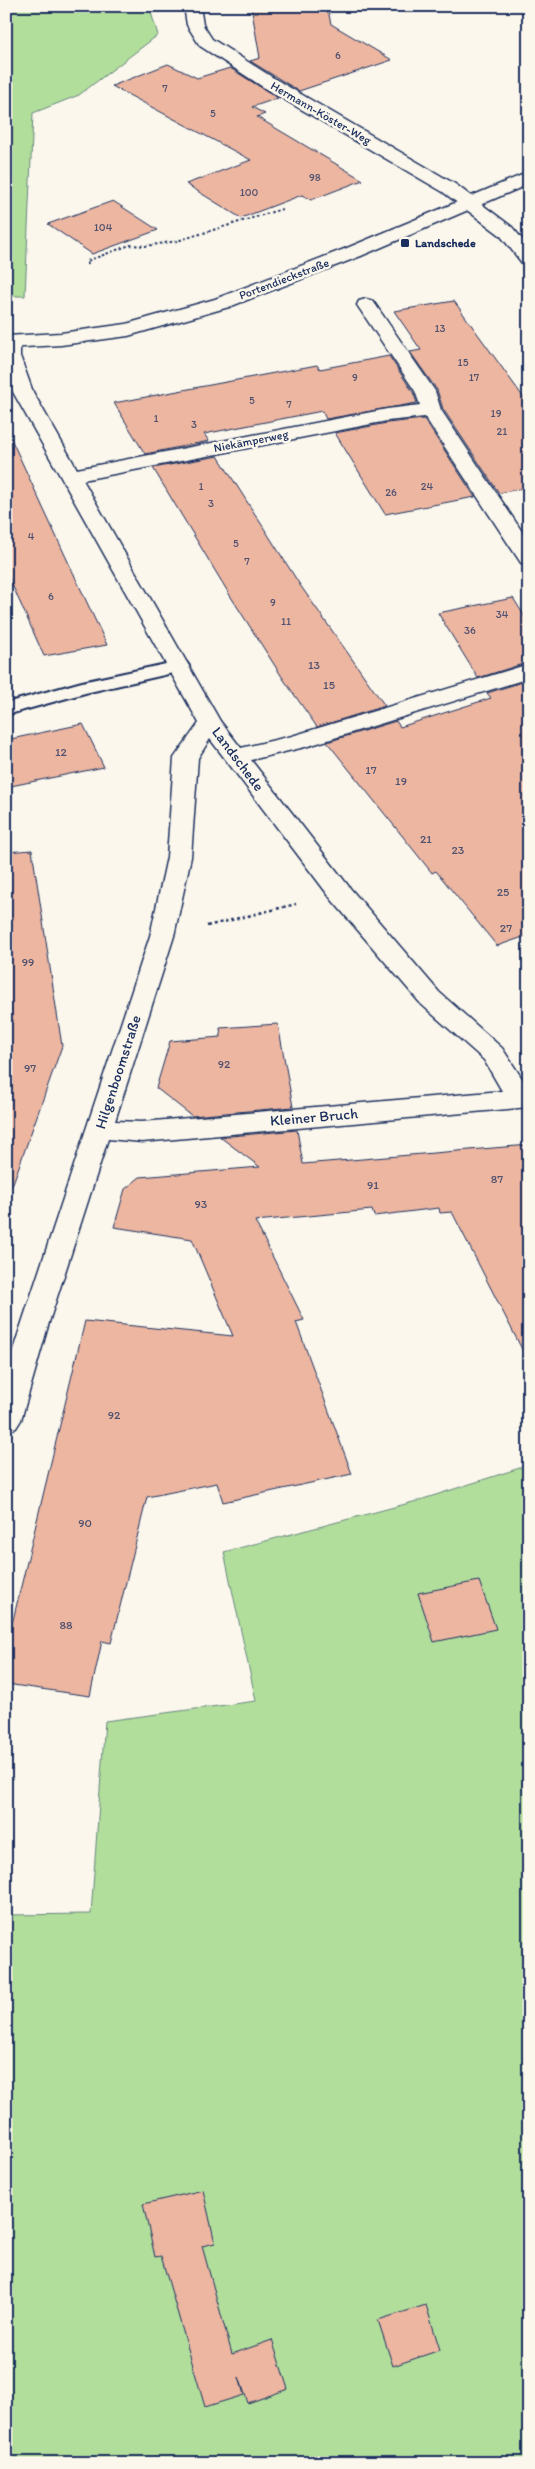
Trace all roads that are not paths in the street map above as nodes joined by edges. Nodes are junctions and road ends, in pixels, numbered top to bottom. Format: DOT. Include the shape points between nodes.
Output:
graph roads {
  1 [pos="192,6"];
  2 [pos="529,177"];
  3 [pos="470,204"];
  4 [pos="529,259"];
  5 [pos="366,306"];
  6 [pos="15,341"];
  7 [pos="11,377"];
  8 [pos="431,410"];
  9 [pos="71,476"];
  10 [pos="529,558"];
  11 [pos="180,666"];
  12 [pos="529,671"];
  13 [pos="6,709"];
  14 [pos="210,723"];
  15 [pos="237,756"];
  16 [pos="525,1098"];
  17 [pos="100,1129"];
  18 [pos="6,1420"];
  1 -- 3 [label="street, Hermann-Köster-Weg" via="195,25 206,42 269,83 449,188"];
  2 -- 3 [label="street, Portendieckstraße"];
  3 -- 4 [label="street, Hermann-Köster-Weg" via="506,231"];
  3 -- 6 [label="street, Portendieckstraße" via="297,276 222,303 128,330"];
  5 -- 8 [label="street" via="425,391"];
  6 -- 7 [label="street, Landschede" via="10,356"];
  7 -- 9 [label="street, Landschede"];
  8 -- 9 [label="street, Niekämperweg" via="377,417"];
  8 -- 10 [label="street"];
  9 -- 11 [label="street, Landschede"];
  11 -- 13 [label="lane"];
  11 -- 14 [label="street, Landschede"];
  12 -- 15 [label="street" via="297,742"];
  14 -- 15 [label="street, Landschede"];
  14 -- 17 [label="street, Hilgenboomstraße" via="186,758 179,857 162,936"];
  15 -- 16 [label="street, Landschede" via="341,894 430,998 493,1054"];
  16 -- 17 [label="street, Kleiner Bruch" via="142,1132"];
  17 -- 18 [label="street, Hilgenboomstraße"];
}
